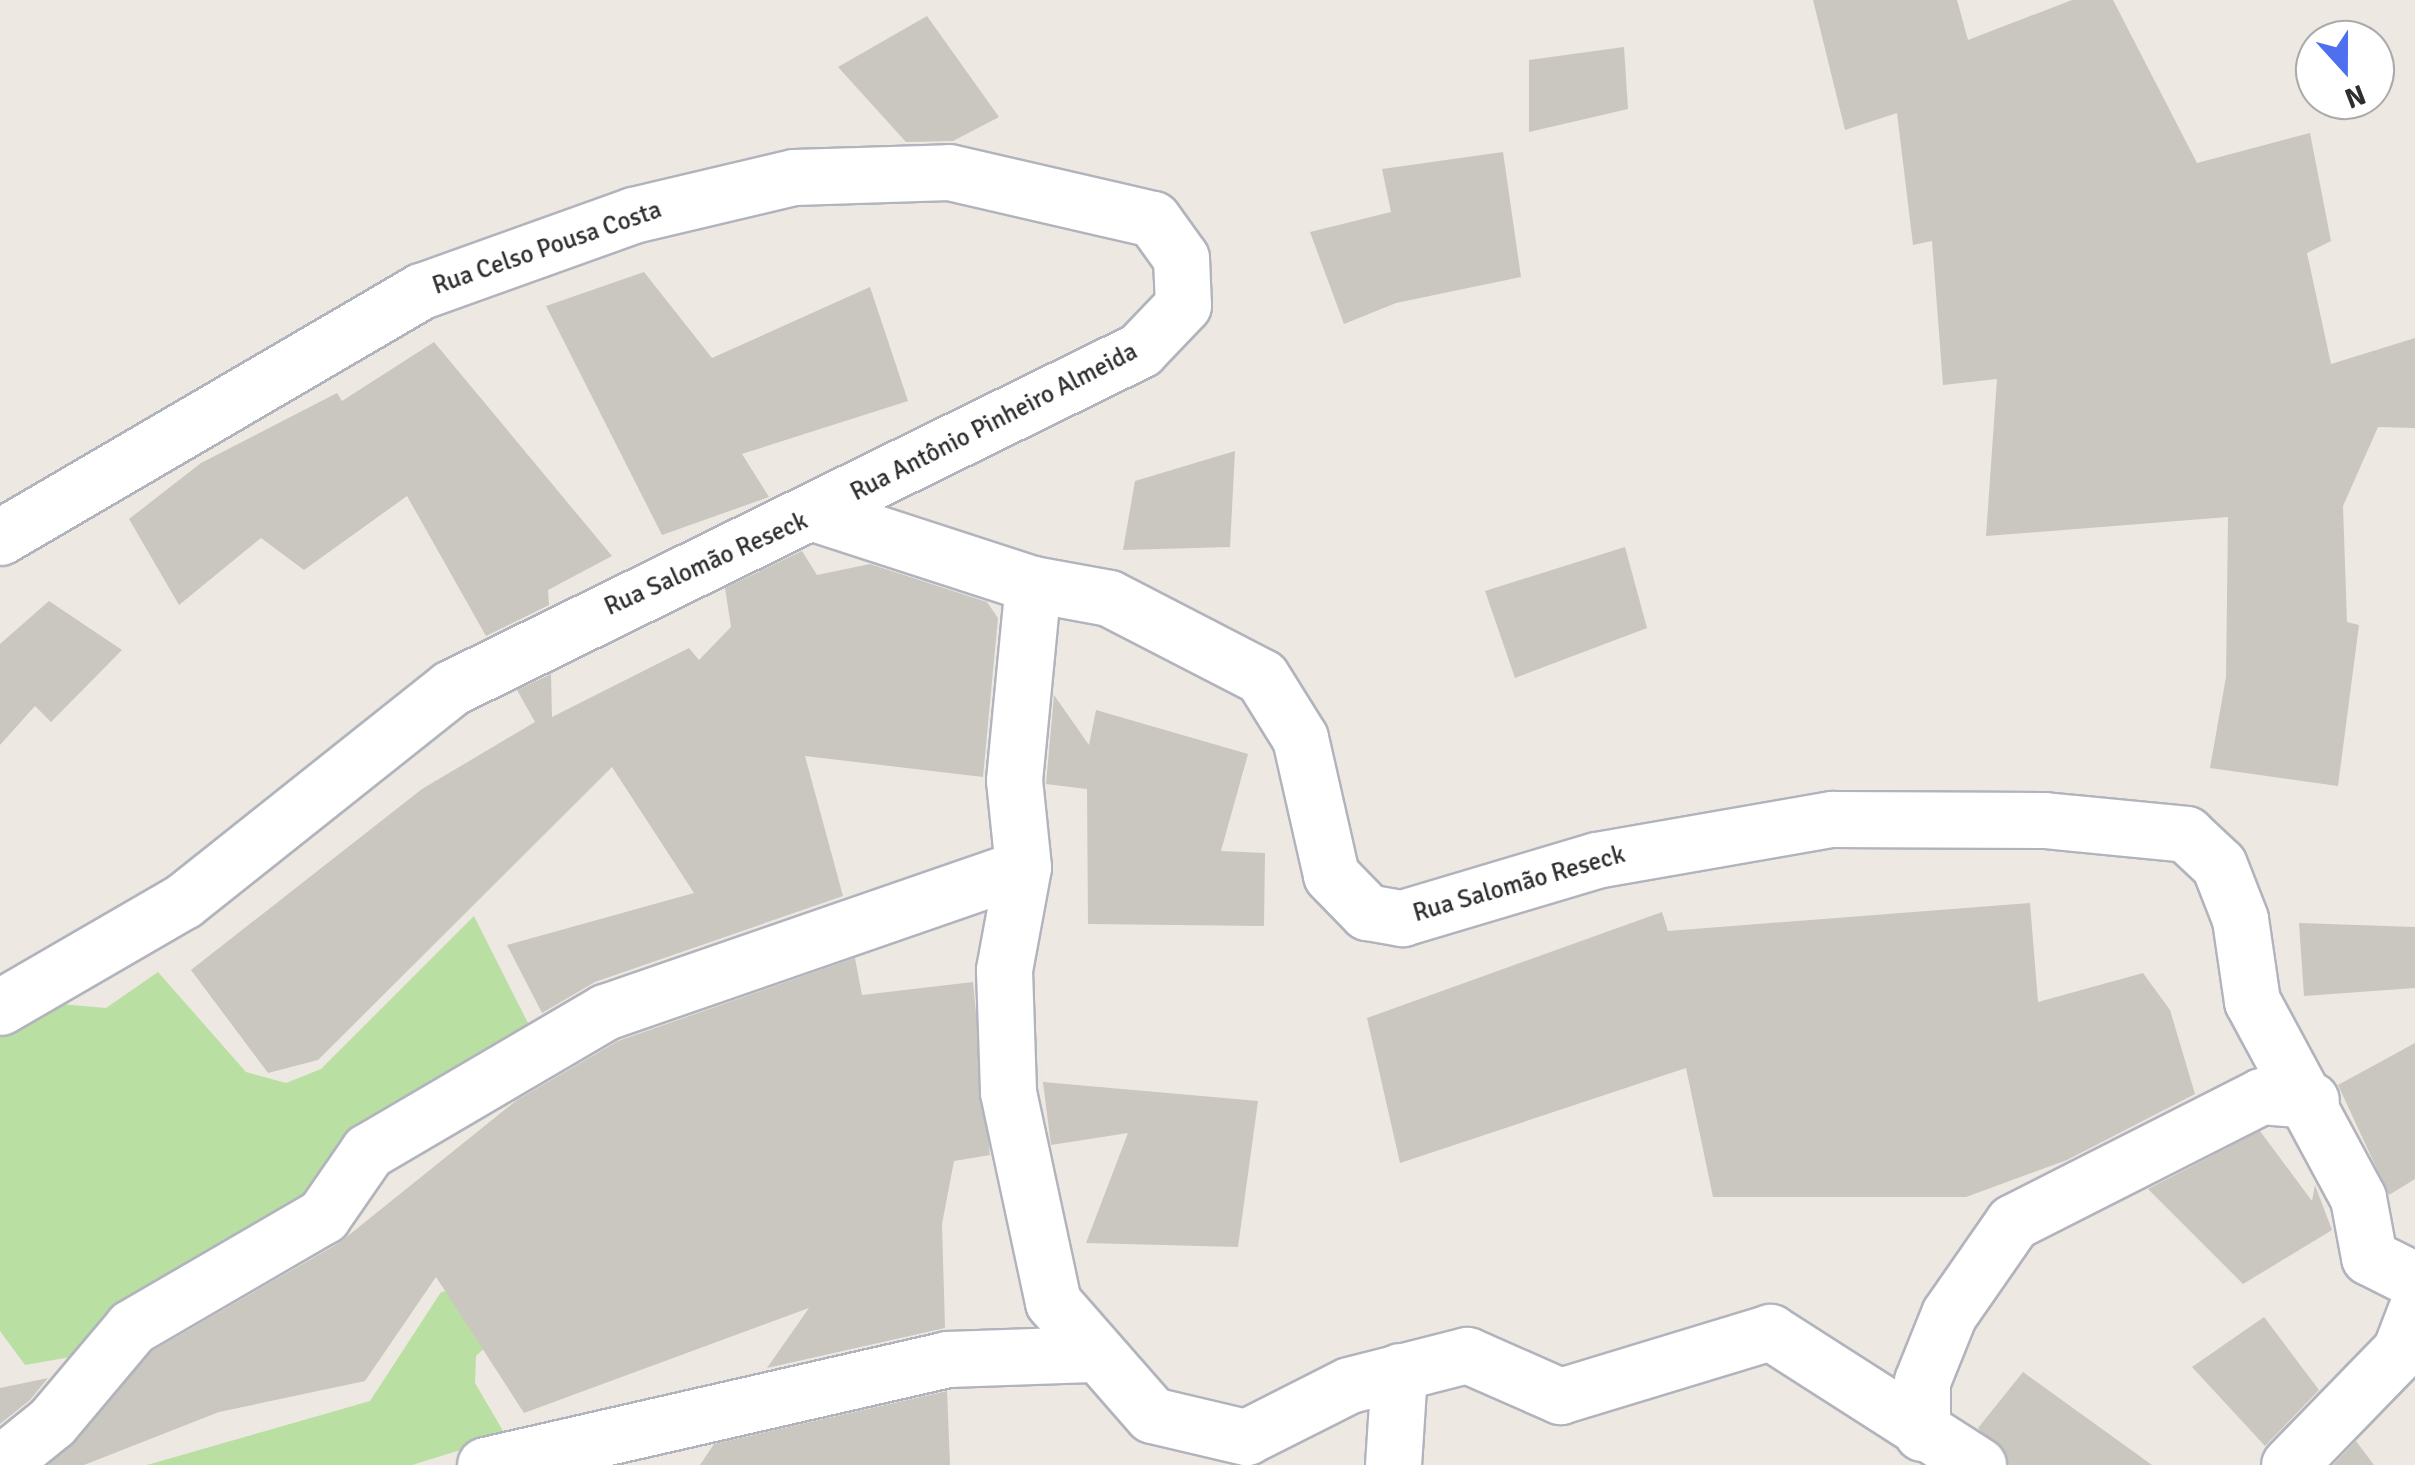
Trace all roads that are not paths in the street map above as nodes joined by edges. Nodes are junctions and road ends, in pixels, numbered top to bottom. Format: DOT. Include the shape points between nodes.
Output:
graph roads {
  1 [pos="1154,219"];
  2 [pos="816,514"];
  3 [pos="0,537"];
  4 [pos="1033,584"];
  5 [pos="1023,867"];
  6 [pos="0,1007"];
  7 [pos="2311,1100"];
  8 [pos="2415,1280"];
  9 [pos="2415,1312"];
  10 [pos="1092,1354"];
  11 [pos="1400,1371"];
  12 [pos="1922,1433"];
  13 [pos="0,1464"];
  14 [pos="485,1465"];
  15 [pos="1394,1465"];
  16 [pos="1978,1465"];
  17 [pos="2289,1465"];
  1 -- 2 [label="street, Rua Antônio Pinheiro Almeida" via="1181,258 1183,305 1140,350"];
  1 -- 3 [label="street, Rua Celso Pousa Costa" via="949,172 794,177 633,214 420,290"];
  2 -- 4 [label="street, Rua Salomão Reseck"];
  2 -- 6 [label="street, Rua Salomão Reseck" via="451,688 183,900"];
  4 -- 5 [label="street" via="1014,780"];
  4 -- 7 [label="street, Rua Salomão Reseck" via="1109,598 1262,677 1300,738 1332,874 1367,912 1402,918 1596,860 1832,819 2044,820 2186,834 2219,865 2240,919 2252,1001"];
  5 -- 10 [label="street" via="1004,970 1008,1092 1052,1302"];
  5 -- 13 [label="street" via="605,1012 368,1151 323,1216 132,1327 52,1422"];
  7 -- 8 [label="street, Rua Salomão Reseck" via="2358,1198 2369,1257"];
  7 -- 12 [label="street" via="2261,1096 2013,1222 1949,1314 1922,1381"];
  9 -- 17 [label="street" via="2400,1351"];
  10 -- 11 [label="street" via="1152,1415 1246,1437 1348,1385"];
  10 -- 14 [label="street" via="947,1358"];
  11 -- 12 [label="street" via="1467,1355 1560,1396 1770,1332"];
  11 -- 15 [label="street"];
  12 -- 16 [label="street"];
}
